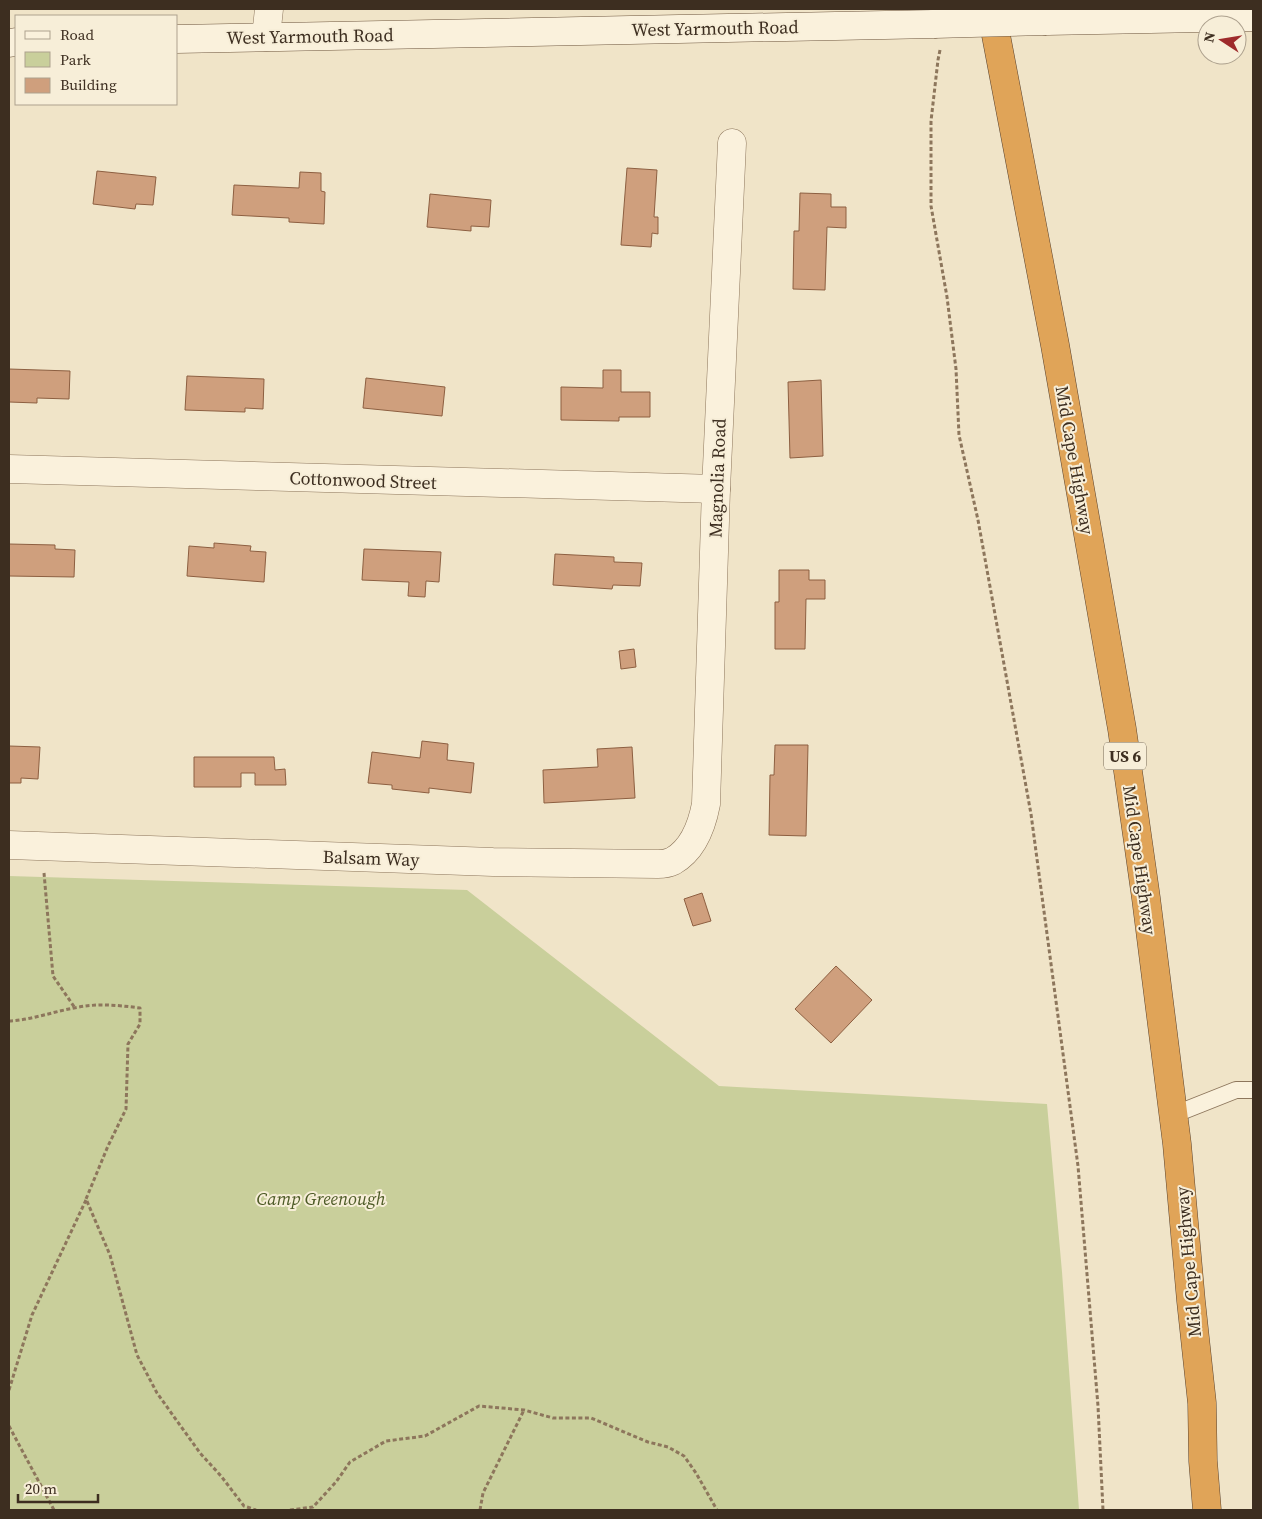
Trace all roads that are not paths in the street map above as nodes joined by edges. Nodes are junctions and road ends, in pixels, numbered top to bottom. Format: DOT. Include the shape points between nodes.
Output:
graph roads {
  1 [pos="269,9"];
  2 [pos="991,9"];
  3 [pos="1197,19"];
  4 [pos="266,37"];
  5 [pos="178,39"];
  6 [pos="732,143"];
  7 [pos="9,469"];
  8 [pos="716,489"];
  9 [pos="704,813"];
  10 [pos="9,845"];
  11 [pos="1253,1090"];
  12 [pos="1173,1115"];
  13 [pos="1207,1510"];
  1 -- 4 [label="street"];
  2 -- 12 [label="highway, Mid Cape Highway / US 6" via="1055,345 1122,729"];
  3 -- 4 [label="street, West Yarmouth Road, bridge"];
  4 -- 5 [label="street, West Yarmouth Road"];
  6 -- 8 [label="street, Magnolia Road"];
  7 -- 8 [label="street, Cottonwood Street"];
  8 -- 9 [label="street, Magnolia Road"];
  9 -- 10 [label="street, Balsam Way" via="689,847 672,862 658,864 493,862"];
  11 -- 12 [label="lane" via="1236,1090"];
  12 -- 13 [label="highway, Mid Cape Highway / US 6" via="1202,1403"];
}
